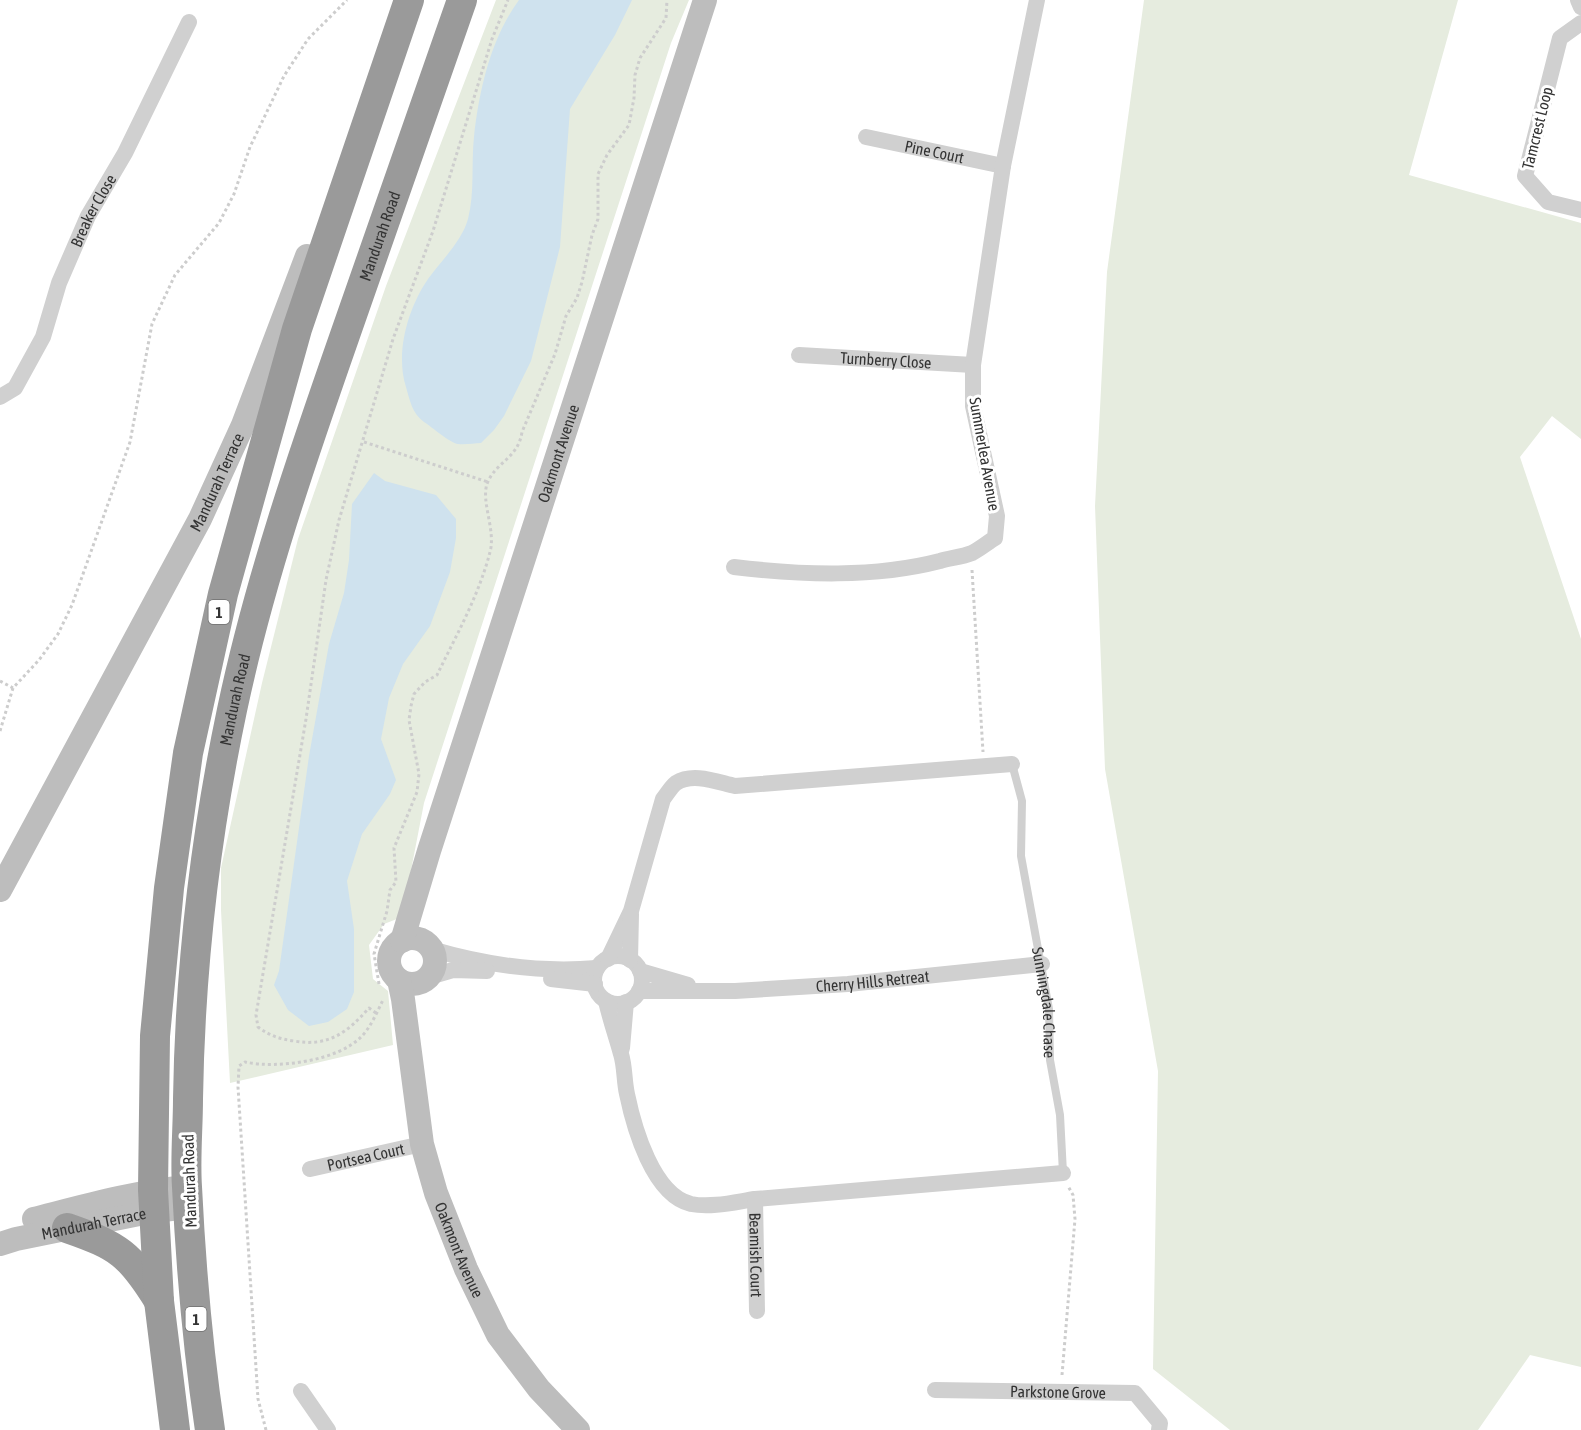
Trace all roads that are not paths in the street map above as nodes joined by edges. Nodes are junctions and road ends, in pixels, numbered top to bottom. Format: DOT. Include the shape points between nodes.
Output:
graph roads {
  1 [pos="409,0"];
  2 [pos="462,0"];
  3 [pos="705,0"];
  4 [pos="1037,0"];
  5 [pos="1578,0"];
  6 [pos="1581,7"];
  7 [pos="189,22"];
  8 [pos="1581,23"];
  9 [pos="390,54"];
  10 [pos="866,137"];
  11 [pos="1003,166"];
  12 [pos="1581,210"];
  13 [pos="799,356"];
  14 [pos="974,365"];
  15 [pos="0,397"];
  16 [pos="734,567"];
  17 [pos="1012,764"];
  18 [pos="0,890"];
  19 [pos="631,911"];
  20 [pos="419,944"];
  21 [pos="1042,964"];
  22 [pos="635,965"];
  23 [pos="600,971"];
  24 [pos="426,979"];
  25 [pos="704,989"];
  26 [pos="639,991"];
  27 [pos="396,992"];
  28 [pos="606,1001"];
  29 [pos="626,1002"];
  30 [pos="408,1039"];
  31 [pos="621,1055"];
  32 [pos="422,1144"];
  33 [pos="310,1169"];
  34 [pos="1063,1173"];
  35 [pos="188,1197"];
  36 [pos="755,1199"];
  37 [pos="153,1200"];
  38 [pos="0,1228"];
  39 [pos="67,1228"];
  40 [pos="0,1244"];
  41 [pos="159,1301"];
  42 [pos="757,1311"];
  43 [pos="935,1390"];
  44 [pos="301,1391"];
  45 [pos="175,1430"];
  46 [pos="210,1430"];
  47 [pos="328,1430"];
  48 [pos="579,1430"];
  49 [pos="1159,1430"];
  1 -- 9 [label="highway, Mandurah Road / 1"];
  2 -- 35 [label="highway, Mandurah Road / 1" via="310,433 268,567 232,709 201,883 195,945 189,1028"];
  3 -- 20 [label="street, Oakmont Avenue" via="429,851 413,909"];
  4 -- 11 [label="street, Summerlea Avenue"];
  5 -- 6 [label="street"];
  7 -- 15 [label="street, Breaker Close" via="125,153 88,216 59,283 43,337 15,388"];
  8 -- 12 [label="street, Tamcrest Loop" via="1560,38 1525,176 1548,202"];
  9 -- 18 [label="street, Mandurah Terrace" via="321,217 243,425 200,519"];
  9 -- 37 [label="highway, Mandurah Road / 1" via="297,329 223,594 188,753 160,966"];
  10 -- 11 [label="street, Pine Court"];
  11 -- 14 [label="street, Summerlea Avenue"];
  13 -- 14 [label="street, Turnberry Close"];
  14 -- 16 [label="street, Summerlea Avenue" via="974,406 997,516 995,538 971,553 918,567 873,572 780,572"];
  17 -- 19 [label="street, Sunningdale Chase" via="735,786 687,778 675,784 663,799"];
  17 -- 21 [label="lane, Sunningdale Chase" via="1022,801 1021,856"];
  19 -- 22 [label="street, Sunningdale Chase"];
  19 -- 23 [label="street, Sunningdale Chase"];
  20 -- 23 [label="street" via="476,961 530,969"];
  20 -- 24 [label="street, Oakmont Avenue" via="435,963"];
  20 -- 27 [label="street, Oakmont Avenue" via="394,947 389,960"];
  21 -- 25 [label="street, Cherry Hills Retreat" via="848,984 735,991"];
  21 -- 34 [label="lane, Sunningdale Chase"];
  22 -- 23 [label="street" via="619,956"];
  22 -- 25 [label="street, Cherry Hills Retreat"];
  22 -- 26 [label="street" via="642,981"];
  23 -- 24 [label="street" via="453,970"];
  23 -- 28 [label="street" via="599,994"];
  24 -- 27 [label="street"];
  24 -- 30 [label="street, Oakmont Avenue"];
  25 -- 26 [label="street, Cherry Hills Retreat"];
  26 -- 29 [label="street"];
  27 -- 30 [label="street, Oakmont Avenue"];
  28 -- 29 [label="street"];
  28 -- 31 [label="street"];
  29 -- 31 [label="street"];
  30 -- 32 [label="street, Oakmont Avenue"];
  31 -- 36 [label="street" via="635,1125 656,1176 675,1197 692,1204"];
  32 -- 33 [label="street, Portsea Court"];
  32 -- 48 [label="street, Oakmont Avenue" via="436,1193 498,1335 538,1389"];
  34 -- 36 [label="street"];
  35 -- 37 [label="street, Mandurah Terrace"];
  35 -- 46 [label="highway, Mandurah Road / 1"];
  36 -- 42 [label="street, Beamish Court"];
  37 -- 38 [label="street, Mandurah Terrace" via="101,1201"];
  37 -- 39 [label="street, Mandurah Terrace"];
  37 -- 41 [label="highway, Mandurah Road / 1"];
  39 -- 40 [label="street, Mandurah Terrace"];
  39 -- 41 [label="highway" via="99,1239 125,1255"];
  41 -- 45 [label="highway, Mandurah Road / 1"];
  43 -- 49 [label="street, Parkstone Grove" via="1135,1394 1160,1423"];
  44 -- 47 [label="street"];
}
